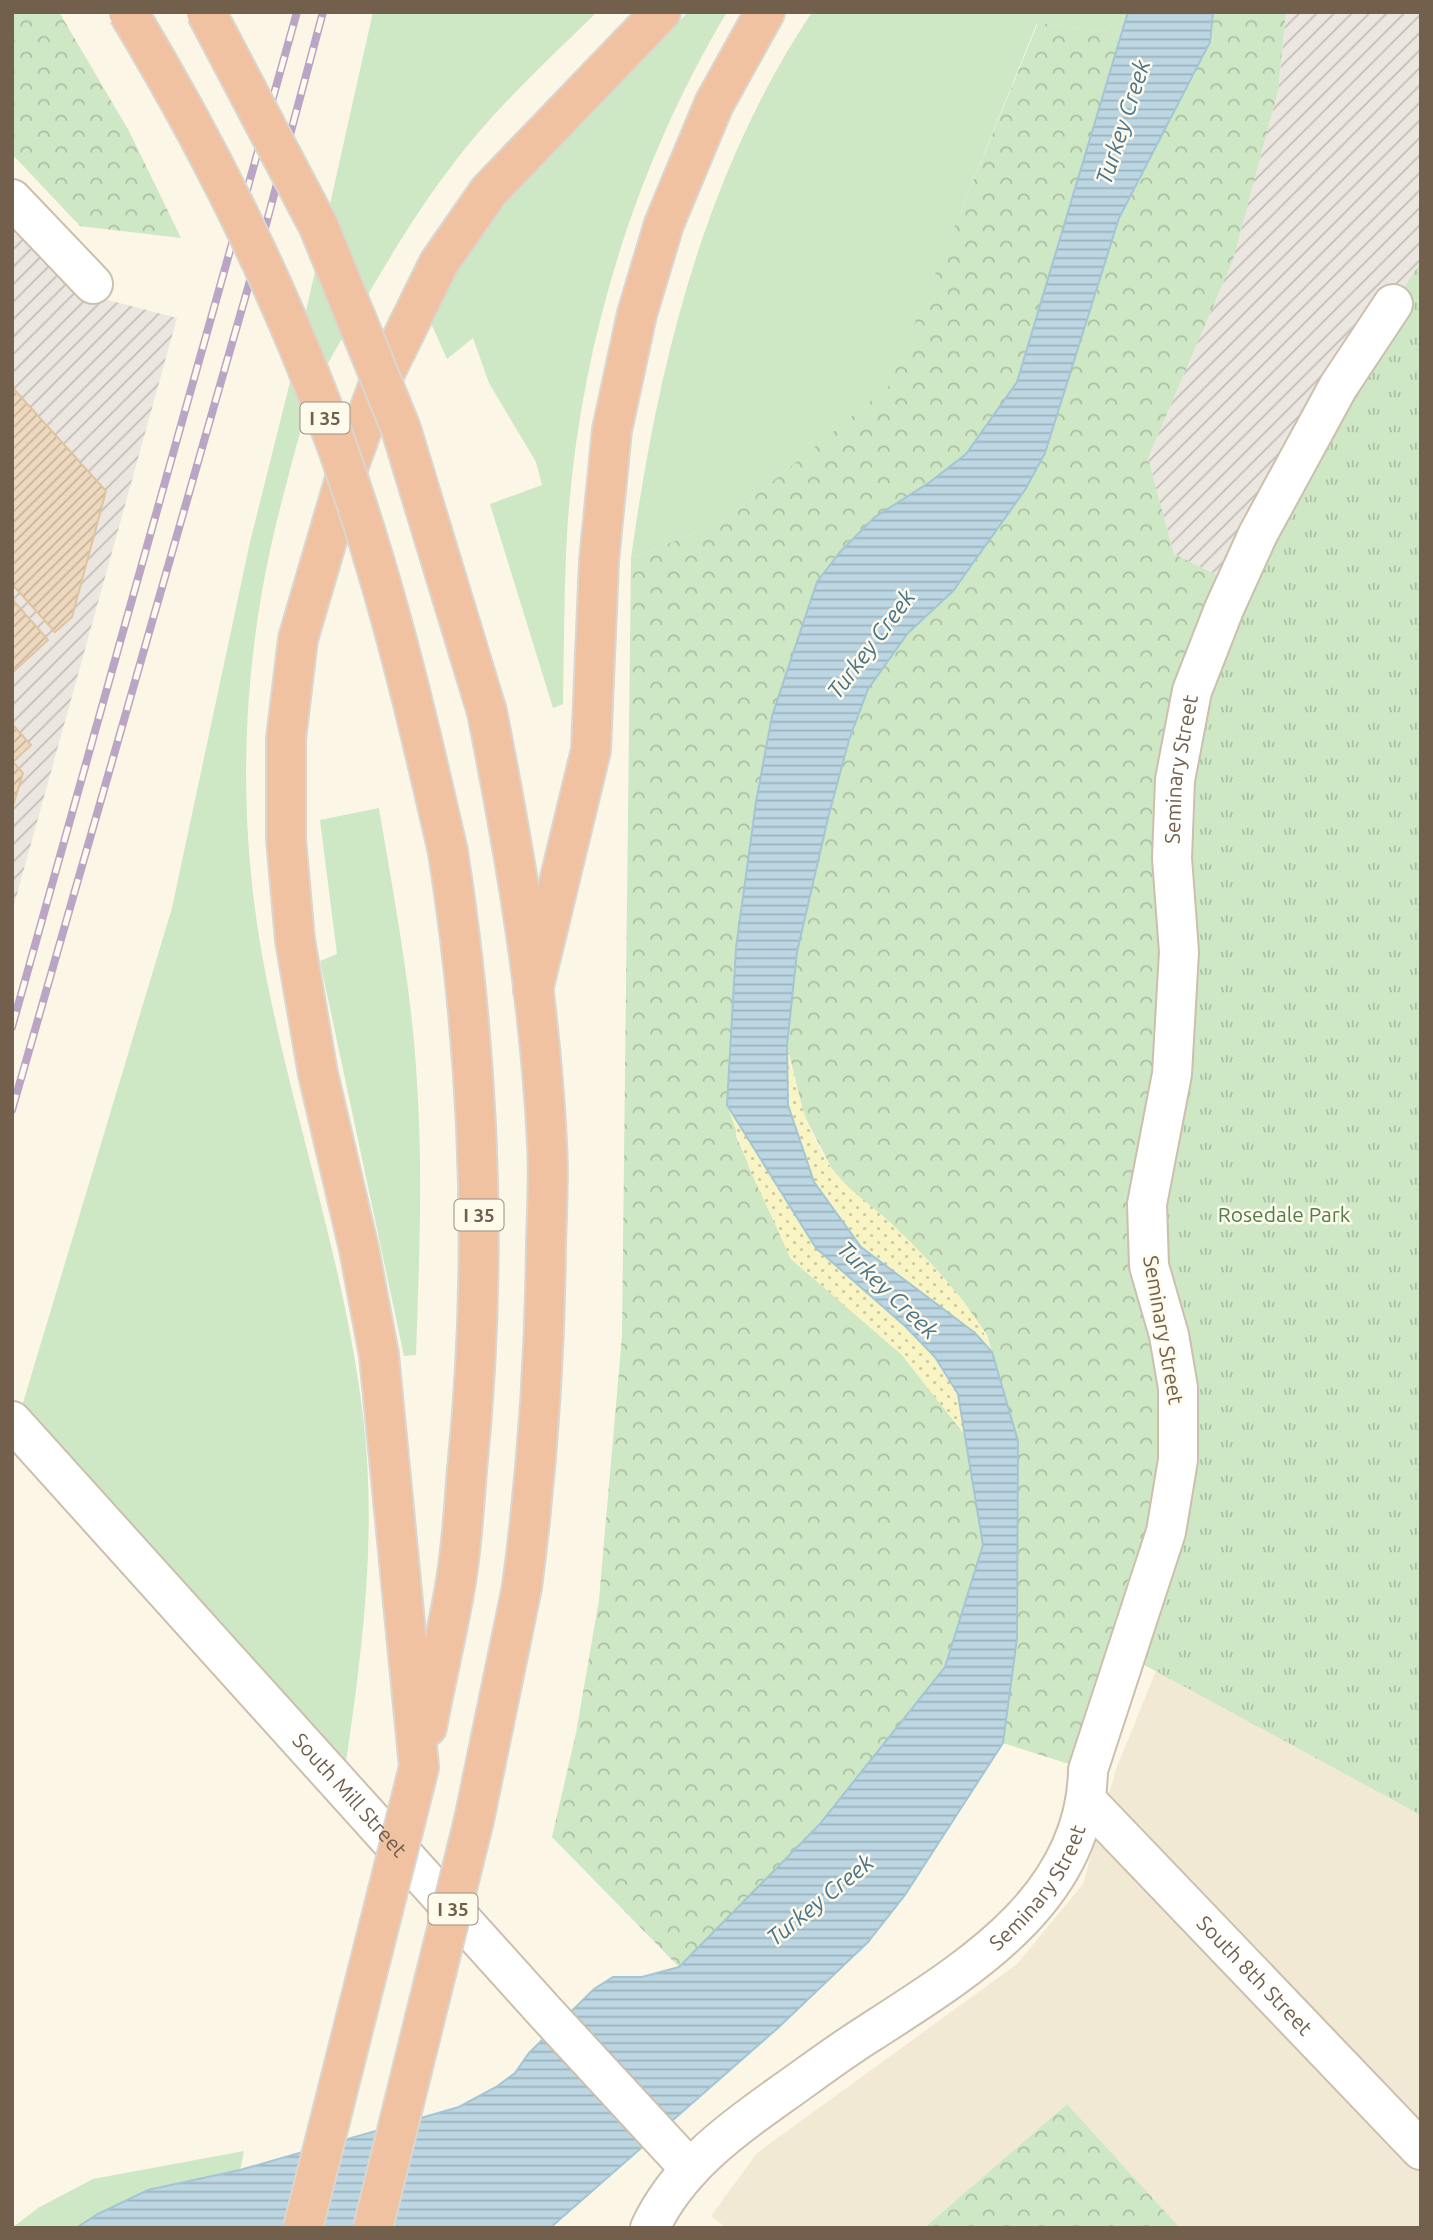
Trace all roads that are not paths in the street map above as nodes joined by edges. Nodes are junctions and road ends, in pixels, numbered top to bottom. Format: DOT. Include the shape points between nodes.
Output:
graph roads {
  1 [pos="128,12"];
  2 [pos="206,12"];
  3 [pos="661,12"];
  4 [pos="765,12"];
  5 [pos="12,199"];
  6 [pos="93,284"];
  7 [pos="1393,304"];
  8 [pos="533,990"];
  9 [pos="12,1421"];
  10 [pos="419,1767"];
  11 [pos="1087,1801"];
  12 [pos="1421,2150"];
  13 [pos="690,2169"];
  14 [pos="303,2228"];
  15 [pos="373,2228"];
  16 [pos="650,2228"];
  1 -- 10 [label="highway, I 35, bridge" via="248,232 309,375 368,538 410,686 448,852 462,941 476,1096 480,1264 473,1418 456,1579"];
  2 -- 8 [label="highway, I 35, bridge" via="319,227 401,429 487,712"];
  3 -- 10 [label="highway" via="489,191 439,263 377,389 338,500 298,639 286,739 286,839 295,940 318,1074 379,1355"];
  4 -- 8 [label="highway" via="713,104 664,224 637,314 612,430 599,561 591,750"];
  5 -- 6 [label="street"];
  7 -- 11 [label="street, Seminary Street" via="1338,387 1258,534 1224,609 1190,704 1175,780 1172,858 1179,952 1172,1074 1147,1204 1149,1266 1169,1335 1178,1388 1178,1460 1166,1532 1088,1770"];
  8 -- 15 [label="highway, I 35, bridge" via="548,1144 537,1473 522,1587 474,1820"];
  9 -- 13 [label="street, South Mill Street"];
  10 -- 14 [label="highway, I 35, bridge"];
  11 -- 12 [label="street, South 8th Street"];
  11 -- 13 [label="street, Seminary Street" via="1067,1860 1004,1938 954,1978 728,2132"];
  13 -- 16 [label="street, Seminary Street" via="661,2204"];
}
